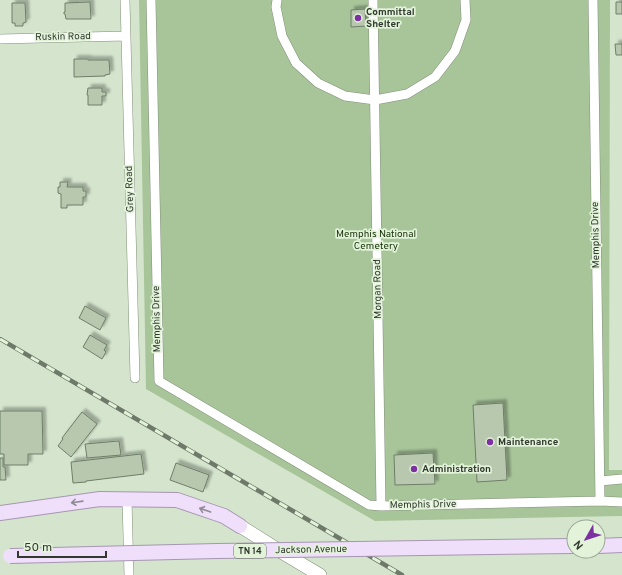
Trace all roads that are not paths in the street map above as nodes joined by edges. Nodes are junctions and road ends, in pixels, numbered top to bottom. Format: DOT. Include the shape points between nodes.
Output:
graph roads {
  1 [pos="125,0"];
  2 [pos="152,0"];
  3 [pos="277,0"];
  4 [pos="372,0"];
  5 [pos="466,0"];
  6 [pos="593,0"];
  7 [pos="126,36"];
  8 [pos="0,39"];
  9 [pos="375,100"];
  10 [pos="135,378"];
  11 [pos="622,479"];
  12 [pos="600,481"];
  13 [pos="127,499"];
  14 [pos="600,502"];
  15 [pos="622,502"];
  16 [pos="381,506"];
  17 [pos="0,514"];
  18 [pos="240,526"];
  19 [pos="622,545"];
  20 [pos="566,546"];
  21 [pos="606,546"];
  22 [pos="5,556"];
  23 [pos="129,575"];
  24 [pos="320,575"];
  1 -- 7 [label="street, Grey Road"];
  2 -- 16 [label="street, Memphis Drive" via="158,381 369,505"];
  3 -- 9 [label="street" via="282,36 296,63 318,84 345,96"];
  4 -- 9 [label="street, Morgan Road"];
  5 -- 9 [label="street" via="466,20 455,51 435,77 407,94"];
  6 -- 12 [label="street, Memphis Drive"];
  7 -- 8 [label="street, Ruskin Road"];
  7 -- 10 [label="street, Grey Road"];
  9 -- 16 [label="street, Morgan Road"];
  11 -- 12 [label="street"];
  12 -- 14 [label="street, Memphis Drive"];
  13 -- 17 [label="main road, one-way" via="100,499"];
  18 -- 13 [label="main road, one-way" via="224,516 177,500"];
  13 -- 23 [label="street"];
  14 -- 15 [label="street"];
  14 -- 16 [label="street, Memphis Drive"];
  18 -- 24 [label="main road"];
  19 -- 21 [label="main road"];
  20 -- 22 [label="main road, Jackson Avenue / TN 14, bridge"];
}
